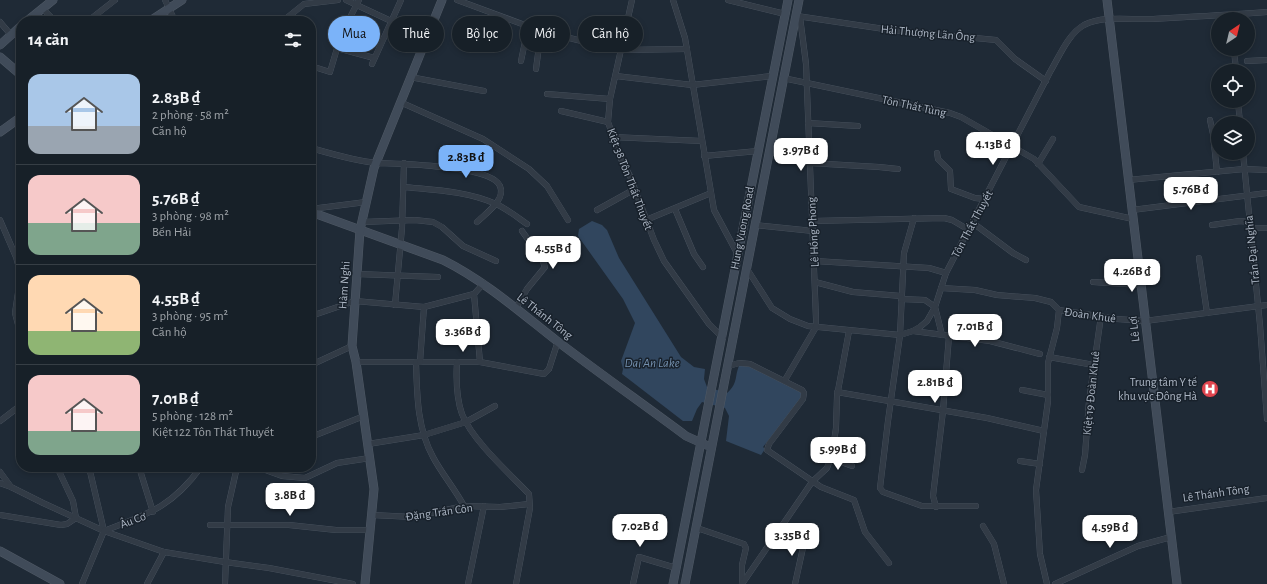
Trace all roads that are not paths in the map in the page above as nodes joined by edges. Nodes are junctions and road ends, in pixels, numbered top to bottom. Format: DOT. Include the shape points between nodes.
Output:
graph roads {
  1 [pos="53,0"];
  2 [pos="115,0"];
  3 [pos="165,0"];
  4 [pos="182,0"];
  5 [pos="338,0"];
  6 [pos="346,0"];
  7 [pos="401,0"];
  8 [pos="442,0"];
  9 [pos="457,0"];
  10 [pos="632,0"];
  11 [pos="673,0"];
  12 [pos="728,0"];
  13 [pos="788,0"];
  14 [pos="799,0"];
  15 [pos="1107,0"];
  16 [pos="358,2"];
  17 [pos="42,8"];
  18 [pos="168,8"];
  19 [pos="1267,12"];
  20 [pos="785,14"];
  21 [pos="1255,14"];
  22 [pos="33,16"];
  23 [pos="49,16"];
  24 [pos="94,16"];
  25 [pos="157,16"];
  26 [pos="172,16"];
  27 [pos="289,16"];
  28 [pos="352,16"];
  29 [pos="393,16"];
  30 [pos="629,16"];
  31 [pos="798,17"];
  32 [pos="1211,18"];
  33 [pos="388,19"];
  34 [pos="1109,19"];
  35 [pos="0,22"];
  36 [pos="520,24"];
  37 [pos="388,28"];
  38 [pos="16,30"];
  39 [pos="11,35"];
  40 [pos="0,45"];
  41 [pos="380,45"];
  42 [pos="687,49"];
  43 [pos="643,50"];
  44 [pos="336,52"];
  45 [pos="348,52"];
  46 [pos="377,52"];
  47 [pos="523,52"];
  48 [pos="538,52"];
  49 [pos="622,52"];
  50 [pos="0,57"];
  51 [pos="1267,60"];
  52 [pos="521,61"];
  53 [pos="1247,61"];
  54 [pos="316,68"];
  55 [pos="536,69"];
  56 [pos="16,71"];
  57 [pos="616,76"];
  58 [pos="772,76"];
  59 [pos="410,77"];
  60 [pos="783,78"];
  61 [pos="1046,81"];
  62 [pos="807,84"];
  63 [pos="692,85"];
  64 [pos="484,91"];
  65 [pos="547,94"];
  66 [pos="610,99"];
  67 [pos="400,102"];
  68 [pos="561,111"];
  69 [pos="1210,120"];
  70 [pos="608,122"];
  71 [pos="16,123"];
  72 [pos="808,123"];
  73 [pos="1211,124"];
  74 [pos="858,126"];
  75 [pos="0,132"];
  76 [pos="612,137"];
  77 [pos="1054,139"];
  78 [pos="702,140"];
  79 [pos="809,143"];
  80 [pos="1013,147"];
  81 [pos="316,149"];
  82 [pos="770,149"];
  83 [pos="758,150"];
  84 [pos="937,153"];
  85 [pos="704,156"];
  86 [pos="1216,160"];
  87 [pos="1243,160"];
  88 [pos="376,163"];
  89 [pos="404,163"];
  90 [pos="809,163"];
  91 [pos="1038,164"];
  92 [pos="1244,169"];
  93 [pos="898,170"];
  94 [pos="1267,170"];
  95 [pos="1216,172"];
  96 [pos="1128,180"];
  97 [pos="404,187"];
  98 [pos="635,189"];
  99 [pos="711,193"];
  100 [pos="1267,193"];
  101 [pos="1247,196"];
  102 [pos="985,199"];
  103 [pos="366,202"];
  104 [pos="496,204"];
  105 [pos="316,208"];
  106 [pos="675,209"];
  107 [pos="597,210"];
  108 [pos="1132,210"];
  109 [pos="316,214"];
  110 [pos="914,218"];
  111 [pos="1133,219"];
  112 [pos="0,220"];
  113 [pos="568,220"];
  114 [pos="646,220"];
  115 [pos="402,221"];
  116 [pos="813,221"];
  117 [pos="362,222"];
  118 [pos="477,222"];
  119 [pos="973,223"];
  120 [pos="527,224"];
  121 [pos="755,225"];
  122 [pos="1212,225"];
  123 [pos="1250,225"];
  124 [pos="1267,228"];
  125 [pos="360,230"];
  126 [pos="969,230"];
  127 [pos="522,231"];
  128 [pos="813,231"];
  129 [pos="400,244"];
  130 [pos="738,255"];
  131 [pos="16,257"];
  132 [pos="1199,258"];
  133 [pos="1026,260"];
  134 [pos="496,261"];
  135 [pos="815,261"];
  136 [pos="902,266"];
  137 [pos="703,267"];
  138 [pos="747,269"];
  139 [pos="946,273"];
  140 [pos="357,274"];
  141 [pos="398,274"];
  142 [pos="438,277"];
  143 [pos="815,282"];
  144 [pos="1093,282"];
  145 [pos="484,283"];
  146 [pos="1141,285"];
  147 [pos="941,288"];
  148 [pos="474,294"];
  149 [pos="901,298"];
  150 [pos="355,301"];
  151 [pos="395,305"];
  152 [pos="16,306"];
  153 [pos="1258,306"];
  154 [pos="1267,306"];
  155 [pos="424,307"];
  156 [pos="935,307"];
  157 [pos="516,308"];
  158 [pos="1059,310"];
  159 [pos="1207,313"];
  160 [pos="316,314"];
  161 [pos="1101,316"];
  162 [pos="16,317"];
  163 [pos="1145,321"];
  164 [pos="816,327"];
  165 [pos="849,331"];
  166 [pos="913,331"];
  167 [pos="900,335"];
  168 [pos="942,335"];
  169 [pos="1264,335"];
  170 [pos="949,336"];
  171 [pos="722,338"];
  172 [pos="558,341"];
  173 [pos="352,346"];
  174 [pos="1040,354"];
  175 [pos="1049,357"];
  176 [pos="356,362"];
  177 [pos="418,362"];
  178 [pos="456,362"];
  179 [pos="480,362"];
  180 [pos="316,363"];
  181 [pos="1094,365"];
  182 [pos="729,366"];
  183 [pos="1265,367"];
  184 [pos="785,380"];
  185 [pos="1022,390"];
  186 [pos="837,392"];
  187 [pos="1048,395"];
  188 [pos="890,403"];
  189 [pos="495,406"];
  190 [pos="16,409"];
  191 [pos="943,411"];
  192 [pos="364,416"];
  193 [pos="1267,419"];
  194 [pos="0,421"];
  195 [pos="466,422"];
  196 [pos="1044,431"];
  197 [pos="316,435"];
  198 [pos="424,435"];
  199 [pos="368,444"];
  200 [pos="701,444"];
  201 [pos="712,446"];
  202 [pos="370,458"];
  203 [pos="830,458"];
  204 [pos="1020,461"];
  205 [pos="1040,464"];
  206 [pos="852,466"];
  207 [pos="1082,470"];
  208 [pos="0,472"];
  209 [pos="59,472"];
  210 [pos="90,472"];
  211 [pos="141,472"];
  212 [pos="197,472"];
  213 [pos="236,472"];
  214 [pos="271,472"];
  215 [pos="812,482"];
  216 [pos="0,483"];
  217 [pos="11,487"];
  218 [pos="1267,498"];
  219 [pos="529,504"];
  220 [pos="464,506"];
  221 [pos="484,506"];
  222 [pos="976,506"];
  223 [pos="936,507"];
  224 [pos="154,512"];
  225 [pos="1168,512"];
  226 [pos="0,515"];
  227 [pos="372,515"];
  228 [pos="76,518"];
  229 [pos="226,524"];
  230 [pos="210,525"];
  231 [pos="983,526"];
  232 [pos="684,528"];
  233 [pos="370,530"];
  234 [pos="695,530"];
  235 [pos="104,531"];
  236 [pos="806,534"];
  237 [pos="1171,536"];
  238 [pos="0,550"];
  239 [pos="164,552"];
  240 [pos="225,562"];
  241 [pos="889,563"];
  242 [pos="676,568"];
  243 [pos="687,570"];
  244 [pos="60,584"];
  245 [pos="82,584"];
  246 [pos="147,584"];
  247 [pos="225,584"];
  248 [pos="353,584"];
  249 [pos="366,584"];
  250 [pos="468,584"];
  251 [pos="516,584"];
  252 [pos="633,584"];
  253 [pos="673,584"];
  254 [pos="685,584"];
  255 [pos="742,584"];
  256 [pos="795,584"];
  257 [pos="1004,584"];
  258 [pos="1047,584"];
  259 [pos="1055,584"];
  260 [pos="1177,584"];
  1 -- 17 [label="street"];
  2 -- 24 [label="street"];
  3 -- 18 [label="street"];
  4 -- 18 [label="street"];
  5 -- 27 [label="street" via="304,4"];
  6 -- 16 [label="street"];
  7 -- 29 [label="street"];
  8 -- 59 [label="street, Hàm Nghi"];
  9 -- 36 [label="street"];
  10 -- 30 [label="street, Kiệt 38 Tôn Thất Thuyết"];
  11 -- 42 [label="street"];
  12 -- 20 [label="street"];
  13 -- 20 [label="street, Hung Vuong Road"];
  14 -- 31 [label="street, Hung Vuong Road"];
  15 -- 34 [label="street, Lê Lợi"];
  16 -- 28 [label="street"];
  16 -- 33 [label="street"];
  17 -- 22 [label="street"];
  17 -- 23 [label="street"];
  18 -- 25 [label="street"];
  18 -- 26 [label="street"];
  19 -- 21 [label="street, Tôn Thất Thuyết"];
  20 -- 31 [label="street"];
  20 -- 58 [label="street, Hung Vuong Road"];
  31 -- 60 [label="street, Hung Vuong Road"];
  31 -- 61 [label="street, Hải Thượng Lãn Ông" via="891,30 996,40 1014,60"];
  31 -- 62 [label="street, Lê Hồng Phong"];
  32 -- 34 [label="street, Tôn Thất Thuyết"];
  34 -- 61 [label="street, Tôn Thất Thuyết" via="1085,25 1078,30 1063,49"];
  34 -- 96 [label="street, Lê Lợi"];
  35 -- 39 [label="street"];
  37 -- 41 [label="street"];
  38 -- 39 [label="street"];
  39 -- 40 [label="street"];
  42 -- 43 [label="street"];
  42 -- 63 [label="street"];
  44 -- 54 [label="street" via="330,72"];
  45 -- 46 [label="street" via="373,61"];
  47 -- 52 [label="street"];
  48 -- 55 [label="street"];
  49 -- 57 [label="street, Kiệt 38 Tôn Thất Thuyết"];
  50 -- 56 [label="street"];
  51 -- 53 [label="street"];
  57 -- 63 [label="street"];
  57 -- 66 [label="street, Kiệt 38 Tôn Thất Thuyết"];
  58 -- 60 [label="street"];
  58 -- 63 [label="street"];
  58 -- 83 [label="street, Hung Vuong Road"];
  59 -- 64 [label="street"];
  59 -- 67 [label="street, Hàm Nghi"];
  60 -- 62 [label="street, Tôn Thất Tùng"];
  60 -- 82 [label="street, Hung Vuong Road"];
  61 -- 80 [label="street, Tôn Thất Thuyết"];
  62 -- 72 [label="street, Lê Hồng Phong"];
  62 -- 80 [label="street, Tôn Thất Tùng" via="950,113"];
  63 -- 78 [label="street"];
  65 -- 66 [label="street"];
  66 -- 70 [label="street, Kiệt 38 Tôn Thất Thuyết"];
  67 -- 88 [label="street, Hàm Nghi"];
  67 -- 113 [label="street" via="483,139 529,169 548,186"];
  68 -- 70 [label="street"];
  69 -- 73 [label="street"];
  70 -- 76 [label="street, Kiệt 38 Tôn Thất Thuyết"];
  71 -- 75 [label="street"];
  72 -- 74 [label="street"];
  72 -- 79 [label="street, Lê Hồng Phong"];
  76 -- 78 [label="street"];
  76 -- 98 [label="street, Kiệt 38 Tôn Thất Thuyết"];
  77 -- 91 [label="street"];
  78 -- 85 [label="street"];
  79 -- 82 [label="street"];
  79 -- 90 [label="street, Lê Hồng Phong"];
  80 -- 91 [label="street, Tôn Thất Tùng"];
  80 -- 102 [label="street, Tôn Thất Thuyết"];
  81 -- 88 [label="street"];
  82 -- 83 [label="street"];
  82 -- 121 [label="street, Hung Vuong Road"];
  83 -- 85 [label="street"];
  83 -- 130 [label="street, Hung Vuong Road"];
  84 -- 102 [label="street" via="938,159 950,171 951,189"];
  85 -- 99 [label="street"];
  86 -- 95 [label="street"];
  87 -- 92 [label="street, Trần Đại Nghĩa"];
  88 -- 89 [label="street"];
  88 -- 103 [label="street, Hàm Nghi"];
  89 -- 97 [label="street"];
  89 -- 104 [label="street" via="466,170 493,178 501,190"];
  90 -- 93 [label="street" via="879,166"];
  90 -- 116 [label="street, Lê Hồng Phong"];
  91 -- 111 [label="street, Tôn Thất Tùng" via="1079,207"];
  92 -- 94 [label="street"];
  92 -- 95 [label="street"];
  92 -- 101 [label="street, Trần Đại Nghĩa"];
  95 -- 96 [label="street"];
  96 -- 108 [label="street, Lê Lợi"];
  97 -- 104 [label="street" via="451,192"];
  97 -- 115 [label="street"];
  98 -- 107 [label="street"];
  98 -- 114 [label="street, Kiệt 38 Tôn Thất Thuyết"];
  99 -- 106 [label="street"];
  99 -- 130 [label="street" via="714,210"];
  100 -- 101 [label="street"];
  101 -- 108 [label="street"];
  101 -- 123 [label="street, Trần Đại Nghĩa"];
  102 -- 119 [label="street, Tôn Thất Thuyết"];
  103 -- 105 [label="street"];
  103 -- 117 [label="street, Hàm Nghi"];
  104 -- 118 [label="street"];
  104 -- 120 [label="street"];
  106 -- 114 [label="street"];
  106 -- 137 [label="street" via="694,254"];
  108 -- 111 [label="street, Lê Lợi"];
  109 -- 125 [label="street, Lê Thánh Tông"];
  110 -- 116 [label="street"];
  110 -- 126 [label="street" via="944,218"];
  110 -- 136 [label="street"];
  111 -- 146 [label="street, Lê Lợi"];
  112 -- 131 [label="street"];
  114 -- 171 [label="street, Kiệt 38 Tôn Thất Thuyết" via="664,261"];
  115 -- 117 [label="street"];
  115 -- 129 [label="street"];
  115 -- 134 [label="street" via="438,224 463,246"];
  116 -- 128 [label="street, Lê Hồng Phong"];
  117 -- 125 [label="street, Hàm Nghi"];
  119 -- 126 [label="street, Tôn Thất Thuyết"];
  119 -- 133 [label="street" via="1012,253"];
  121 -- 128 [label="street"];
  121 -- 138 [label="street, Hung Vuong Road"];
  122 -- 123 [label="street" via="1232,222"];
  123 -- 124 [label="street"];
  123 -- 153 [label="street, Trần Đại Nghĩa"];
  125 -- 129 [label="street, Lê Thánh Tông"];
  125 -- 140 [label="street, Hàm Nghi"];
  126 -- 139 [label="street, Tôn Thất Thuyết"];
  127 -- 157 [label="street" via="545,267 531,283"];
  128 -- 135 [label="street, Lê Hồng Phong"];
  129 -- 141 [label="street"];
  129 -- 145 [label="street, Lê Thánh Tông" via="443,260"];
  130 -- 138 [label="street"];
  130 -- 171 [label="street, Hung Vuong Road"];
  132 -- 159 [label="street"];
  135 -- 136 [label="street"];
  135 -- 143 [label="street, Lê Hồng Phong"];
  136 -- 139 [label="street" via="929,268"];
  136 -- 149 [label="street"];
  138 -- 164 [label="street, Tôn Thất Thuyết" via="772,308 790,319"];
  138 -- 182 [label="street, Hung Vuong Road"];
  139 -- 147 [label="street, Tôn Thất Thuyết"];
  140 -- 141 [label="street"];
  140 -- 150 [label="street, Hàm Nghi"];
  141 -- 142 [label="street"];
  141 -- 151 [label="street"];
  143 -- 149 [label="street" via="853,292"];
  143 -- 164 [label="street, Lê Hồng Phong"];
  144 -- 146 [label="street"];
  145 -- 148 [label="street"];
  145 -- 157 [label="street, Lê Thánh Tông"];
  146 -- 163 [label="street, Lê Lợi"];
  147 -- 156 [label="street, Tôn Thất Thuyết"];
  147 -- 158 [label="street, Đoàn Khuê" via="1035,298 1051,302"];
  148 -- 155 [label="street"];
  148 -- 179 [label="street"];
  149 -- 156 [label="street" via="925,300"];
  149 -- 167 [label="street"];
  150 -- 151 [label="street"];
  150 -- 160 [label="street"];
  150 -- 173 [label="street, Hàm Nghi"];
  151 -- 155 [label="street"];
  152 -- 162 [label="street"];
  153 -- 154 [label="street, Đoàn Khuê"];
  153 -- 159 [label="street, Đoàn Khuê"];
  153 -- 169 [label="street, Trần Đại Nghĩa"];
  155 -- 177 [label="street"];
  156 -- 166 [label="street, Tôn Thất Thuyết" via="927,321"];
  156 -- 168 [label="street"];
  157 -- 172 [label="street, Lê Thánh Tông"];
  158 -- 161 [label="street, Đoàn Khuê"];
  158 -- 175 [label="street"];
  159 -- 163 [label="street, Đoàn Khuê"];
  161 -- 163 [label="street, Đoàn Khuê"];
  161 -- 181 [label="street, Kiệt 19 Đoàn Khuê"];
  163 -- 225 [label="street, Lê Lợi"];
  164 -- 165 [label="street, Tôn Thất Thuyết"];
  164 -- 184 [label="street"];
  165 -- 167 [label="street, Tôn Thất Thuyết"];
  165 -- 186 [label="street"];
  166 -- 167 [label="street, Tôn Thất Thuyết"];
  166 -- 168 [label="street"];
  167 -- 188 [label="street"];
  168 -- 170 [label="street"];
  169 -- 183 [label="street, Trần Đại Nghĩa"];
  170 -- 174 [label="street" via="990,341"];
  170 -- 191 [label="street"];
  171 -- 200 [label="street, Hung Vuong Road"];
  172 -- 179 [label="street" via="549,369 544,374"];
  172 -- 200 [label="street, Lê Thánh Tông" via="686,436"];
  173 -- 176 [label="street, Hàm Nghi"];
  173 -- 180 [label="street"];
  175 -- 181 [label="street"];
  175 -- 187 [label="street"];
  176 -- 177 [label="street"];
  176 -- 192 [label="street, Hàm Nghi"];
  177 -- 178 [label="street"];
  177 -- 198 [label="street" via="418,402"];
  178 -- 179 [label="street"];
  178 -- 195 [label="street" via="458,395"];
  181 -- 207 [label="street, Kiệt 19 Đoàn Khuê"];
  182 -- 184 [label="street" via="747,363"];
  182 -- 201 [label="street, Hung Vuong Road"];
  183 -- 193 [label="street, Trần Đại Nghĩa"];
  184 -- 215 [label="street" via="802,390 803,399 767,450"];
  185 -- 187 [label="street"];
  186 -- 188 [label="street"];
  186 -- 203 [label="street" via="836,428"];
  187 -- 196 [label="street"];
  188 -- 191 [label="street"];
  188 -- 223 [label="street" via="880,488 883,492 922,506"];
  189 -- 195 [label="street"];
  190 -- 194 [label="street"];
  191 -- 196 [label="street"];
  191 -- 223 [label="street" via="933,496"];
  192 -- 197 [label="street"];
  192 -- 199 [label="street, Hàm Nghi"];
  195 -- 198 [label="street"];
  195 -- 219 [label="street" via="529,494"];
  196 -- 205 [label="street"];
  198 -- 199 [label="street"];
  198 -- 220 [label="street" via="433,457"];
  199 -- 202 [label="street, Hàm Nghi"];
  200 -- 201 [label="street, Lê Thánh Tông"];
  200 -- 232 [label="street"];
  201 -- 234 [label="street"];
  202 -- 214 [label="street" via="337,463 305,478 282,476"];
  202 -- 227 [label="street, Hàm Nghi" via="374,489"];
  203 -- 206 [label="street"];
  203 -- 215 [label="street" via="827,468"];
  204 -- 205 [label="street"];
  205 -- 258 [label="street" via="1036,500 1040,554"];
  208 -- 217 [label="street"];
  209 -- 228 [label="street" via="72,501"];
  210 -- 235 [label="street"];
  211 -- 224 [label="street"];
  212 -- 224 [label="street, Âu Cơ" via="184,490"];
  213 -- 229 [label="street"];
  215 -- 241 [label="street" via="854,500 865,532"];
  215 -- 255 [label="street"];
  216 -- 217 [label="street"];
  217 -- 228 [label="street"];
  218 -- 225 [label="street, Lê Thánh Tông"];
  219 -- 221 [label="street, Đặng Trần Côn"];
  219 -- 251 [label="street"];
  220 -- 221 [label="street, Đặng Trần Côn"];
  220 -- 227 [label="street, Đặng Trần Côn" via="413,517"];
  221 -- 250 [label="street"];
  222 -- 223 [label="street"];
  224 -- 235 [label="street, Âu Cơ"];
  225 -- 237 [label="street, Lê Lợi"];
  226 -- 228 [label="street" via="61,525"];
  227 -- 233 [label="street, Hàm Nghi"];
  228 -- 235 [label="street"];
  229 -- 230 [label="street"];
  229 -- 233 [label="street"];
  229 -- 240 [label="street"];
  231 -- 257 [label="street" via="994,544"];
  232 -- 234 [label="street"];
  232 -- 242 [label="street"];
  233 -- 249 [label="street, Hàm Nghi"];
  234 -- 243 [label="street"];
  234 -- 255 [label="street" via="700,529 744,544 746,548 741,571"];
  235 -- 239 [label="street"];
  235 -- 245 [label="street, Âu Cơ"];
  236 -- 256 [label="street"];
  237 -- 259 [label="street" via="1138,546"];
  237 -- 260 [label="street, Lê Lợi"];
  238 -- 244 [label="street"];
  239 -- 240 [label="street"];
  239 -- 246 [label="street"];
  240 -- 247 [label="street"];
  240 -- 248 [label="street"];
  242 -- 243 [label="street"];
  242 -- 252 [label="street" via="639,557"];
  242 -- 253 [label="street"];
  243 -- 254 [label="street"];
}
